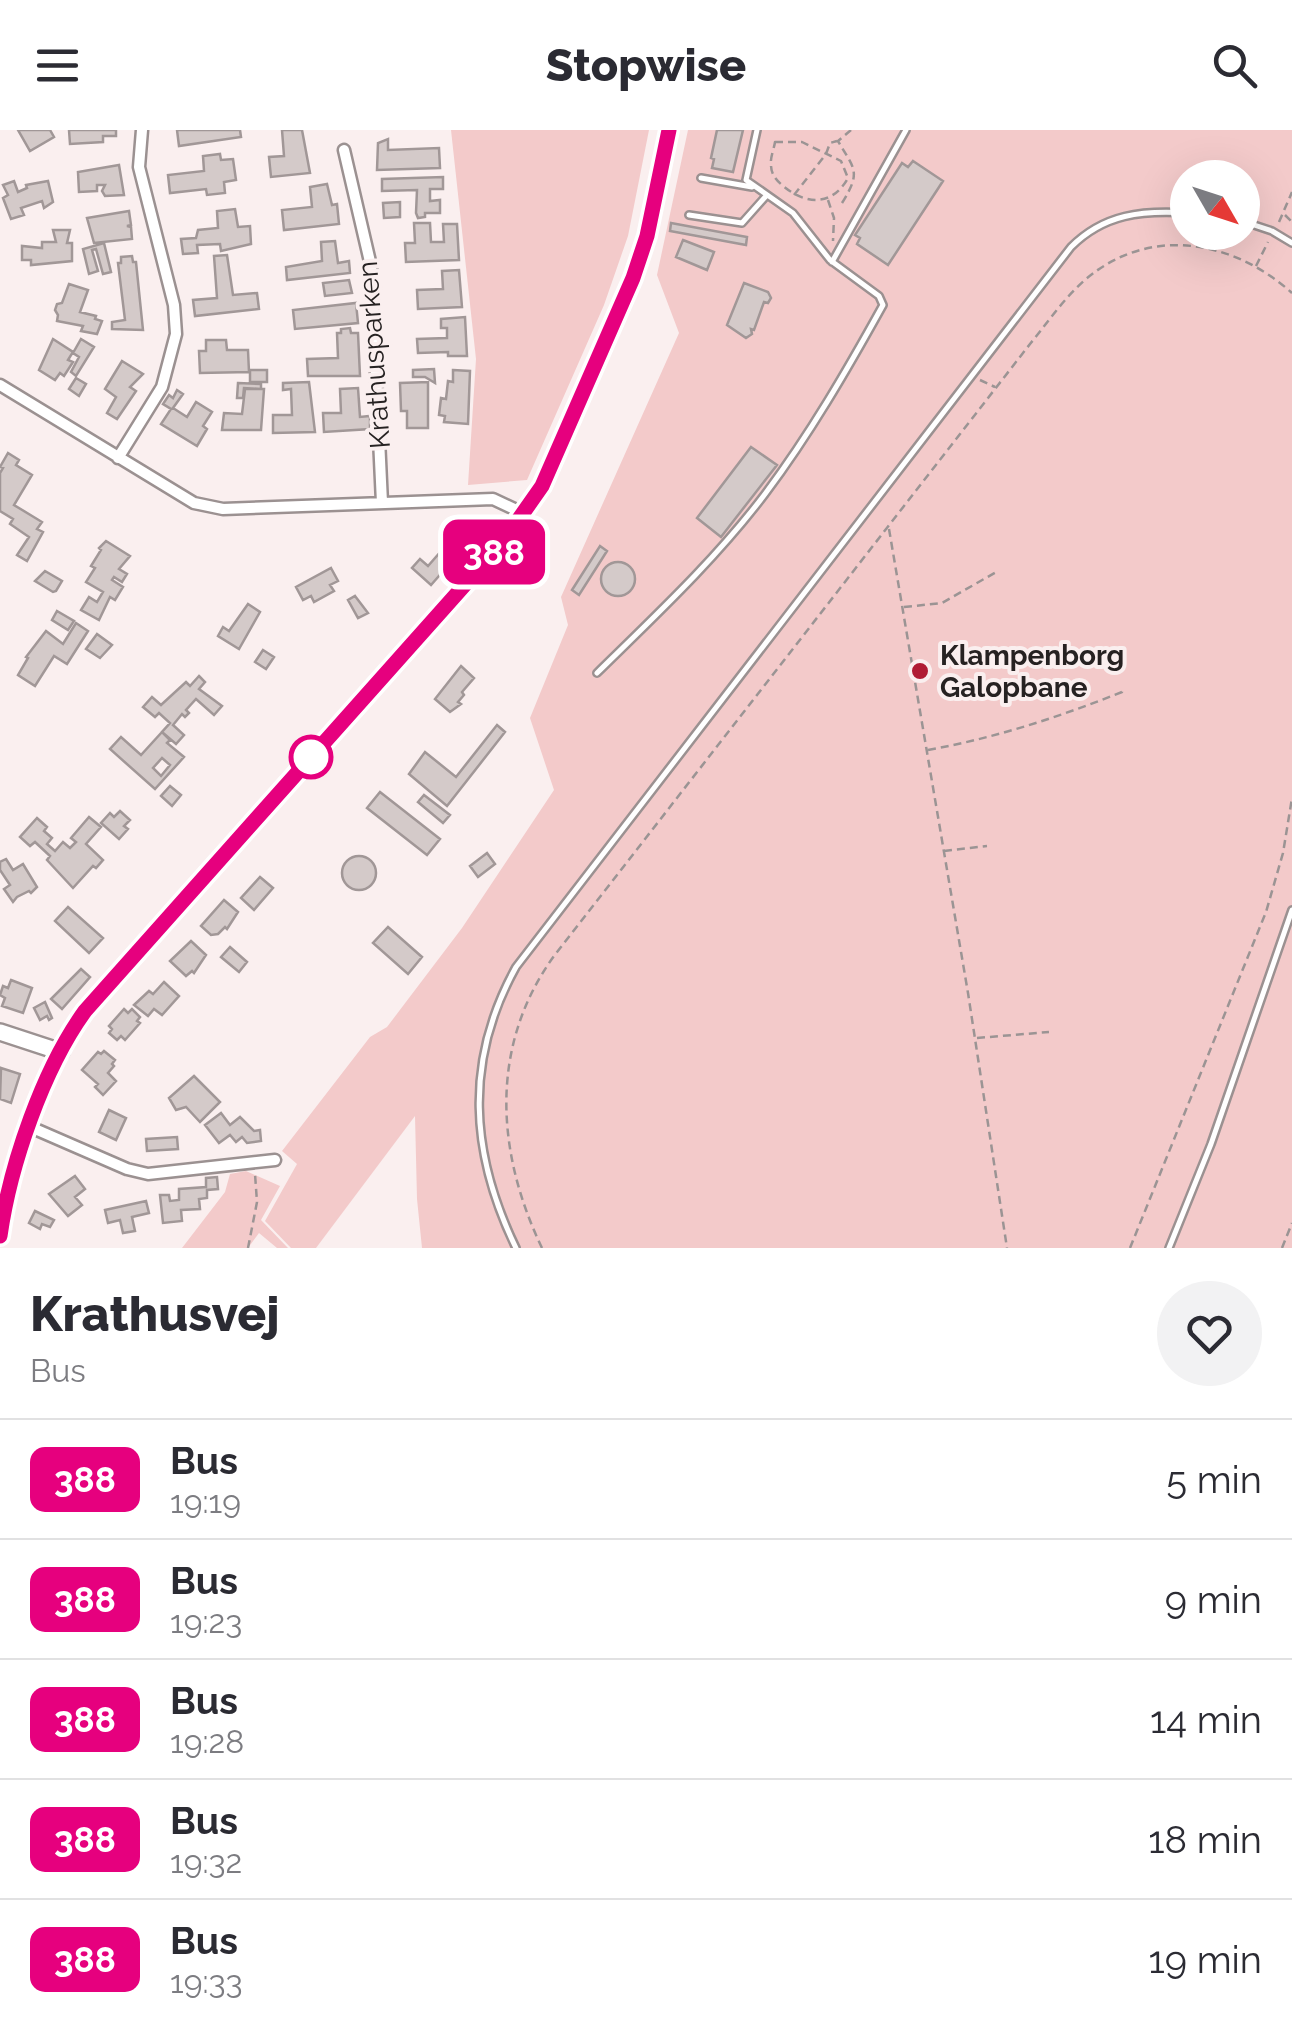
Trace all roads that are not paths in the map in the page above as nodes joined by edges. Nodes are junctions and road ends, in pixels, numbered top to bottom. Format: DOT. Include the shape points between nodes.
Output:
graph roads {
  1 [pos="142,130"];
  2 [pos="669,130"];
  3 [pos="757,130"];
  4 [pos="906,130"];
  5 [pos="344,150"];
  6 [pos="701,178"];
  7 [pos="755,186"];
  8 [pos="767,195"];
  9 [pos="1170,213"];
  10 [pos="689,215"];
  11 [pos="1260,227"];
  12 [pos="1292,243"];
  13 [pos="831,261"];
  14 [pos="0,385"];
  15 [pos="118,458"];
  16 [pos="382,503"];
  17 [pos="525,514"];
  18 [pos="597,673"];
  19 [pos="1292,910"];
  20 [pos="0,1032"];
  21 [pos="61,1052"];
  22 [pos="28,1126"];
  23 [pos="275,1160"];
  24 [pos="0,1236"];
  25 [pos="516,1248"];
  26 [pos="1169,1248"];
  1 -- 15 [label="street" via="139,167 176,334 162,386"];
  2 -- 17 [label="street" via="633,278 558,454"];
  3 -- 7 [label="lane" via="746,180"];
  4 -- 13 [label="lane"];
  5 -- 16 [label="street, Krathusparken" via="371,266"];
  6 -- 7 [label="lane"];
  7 -- 8 [label="lane"];
  8 -- 10 [label="lane" via="742,223"];
  8 -- 13 [label="lane" via="793,214"];
  9 -- 25 [label="lane" via="1144,212 1094,227 1054,268 510,977 485,1048 479,1129 489,1180"];
  11 -- 12 [label="lane"];
  13 -- 18 [label="lane" via="883,305 827,406 763,496"];
  14 -- 15 [label="street"];
  15 -- 16 [label="street" via="194,503 223,509"];
  16 -- 17 [label="street" via="493,498"];
  17 -- 21 [label="street" via="85,1011"];
  19 -- 26 [label="lane"];
  20 -- 21 [label="street"];
  21 -- 22 [label="street"];
  22 -- 23 [label="street" via="148,1174"];
  22 -- 24 [label="street"];
}
